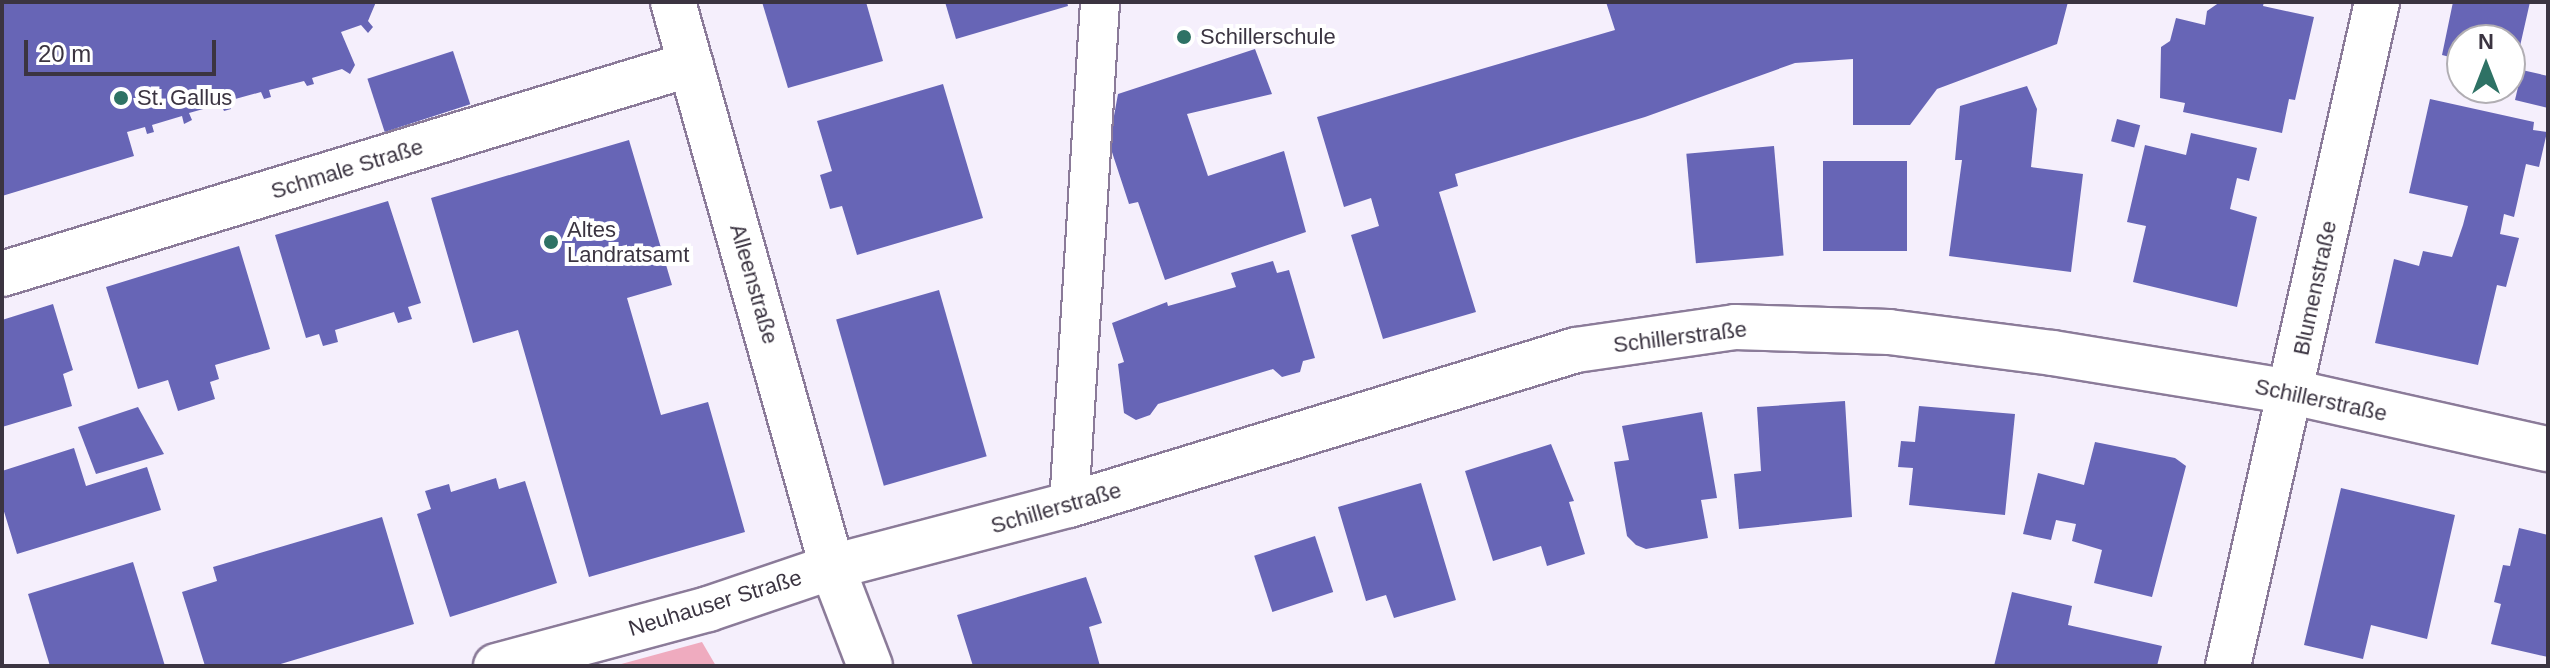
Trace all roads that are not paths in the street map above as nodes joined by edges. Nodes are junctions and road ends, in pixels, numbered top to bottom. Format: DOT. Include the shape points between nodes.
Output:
graph roads {
  1 [pos="673,2"];
  2 [pos="1100,2"];
  3 [pos="2377,2"];
  4 [pos="691,64"];
  5 [pos="2,274"];
  6 [pos="2292,392"];
  7 [pos="2548,449"];
  8 [pos="1069,505"];
  9 [pos="832,567"];
  10 [pos="496,666"];
  11 [pos="870,666"];
  12 [pos="2228,666"];
  1 -- 4 [label="street, Alleenstraße"];
  2 -- 8 [label="lane"];
  3 -- 6 [label="street, Blumenstraße"];
  4 -- 5 [label="street, Schmale Straße"];
  4 -- 9 [label="street, Alleenstraße"];
  6 -- 7 [label="street, Schillerstraße"];
  6 -- 8 [label="street, Schillerstraße" via="1889,332 1735,327 1576,350"];
  6 -- 12 [label="street, Blumenstraße"];
  8 -- 9 [label="street, Schillerstraße"];
  9 -- 10 [label="street, Neuhauser Straße" via="708,609"];
  9 -- 11 [label="street, Neuhauser Straße"];
}
